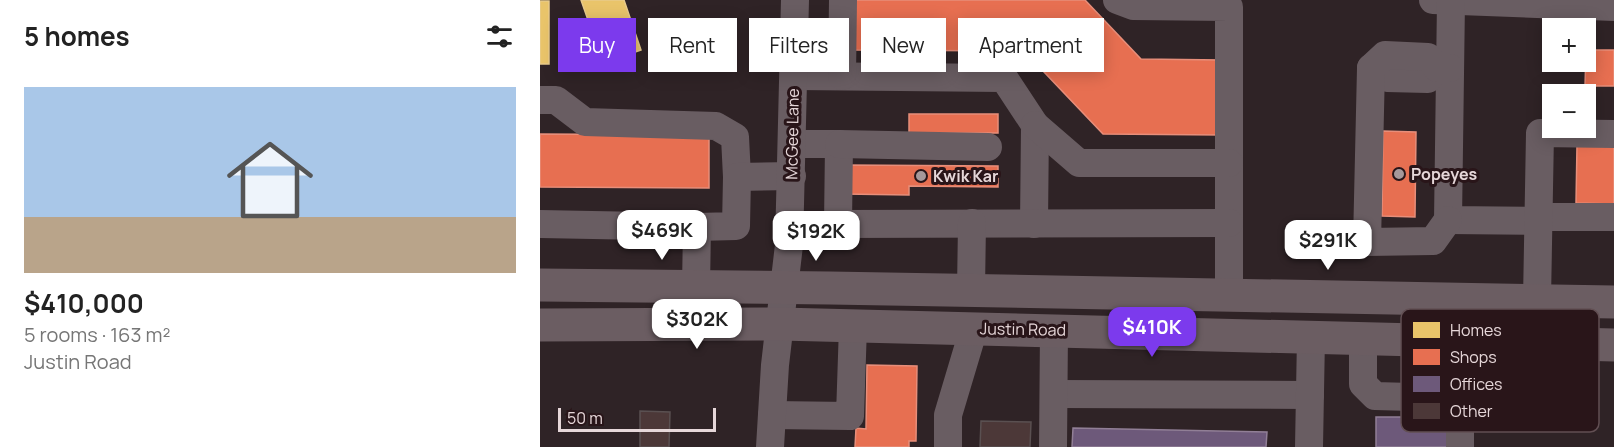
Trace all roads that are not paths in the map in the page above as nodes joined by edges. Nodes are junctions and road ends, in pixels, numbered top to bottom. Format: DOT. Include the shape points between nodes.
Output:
graph roads {
  1 [pos="795,0"];
  2 [pos="843,0"];
  3 [pos="1117,0"];
  4 [pos="1431,0"];
  5 [pos="1451,1"];
  6 [pos="1614,7"];
  7 [pos="1444,68"];
  8 [pos="794,76"];
  9 [pos="842,76"];
  10 [pos="540,100"];
  11 [pos="1035,125"];
  12 [pos="1614,134"];
  13 [pos="792,144"];
  14 [pos="839,144"];
  15 [pos="988,147"];
  16 [pos="1229,163"];
  17 [pos="792,176"];
  18 [pos="737,177"];
  19 [pos="1614,217"];
  20 [pos="1448,219"];
  21 [pos="1539,219"];
  22 [pos="972,223"];
  23 [pos="1229,223"];
  24 [pos="540,224"];
  25 [pos="1034,224"];
  26 [pos="697,227"];
  27 [pos="540,285"];
  28 [pos="696,287"];
  29 [pos="784,287"];
  30 [pos="971,290"];
  31 [pos="1229,295"];
  32 [pos="1537,300"];
  33 [pos="1614,302"];
  34 [pos="780,324"];
  35 [pos="540,325"];
  36 [pos="854,326"];
  37 [pos="974,328"];
  38 [pos="1054,330"];
  39 [pos="1311,337"];
  40 [pos="1363,339"];
  41 [pos="1401,340"];
  42 [pos="1599,345"];
  43 [pos="1614,345"];
  44 [pos="1053,394"];
  45 [pos="1310,395"];
  46 [pos="1401,397"];
  47 [pos="772,414"];
  48 [pos="770,447"];
  49 [pos="948,447"];
  50 [pos="1053,447"];
  51 [pos="1309,447"];
  1 -- 8 [label="street, McGee Lane"];
  2 -- 9 [label="street"];
  3 -- 16 [label="street" via="1133,6 1229,7"];
  4 -- 5 [label="street"];
  5 -- 6 [label="street"];
  5 -- 7 [label="street"];
  7 -- 20 [label="street"];
  7 -- 20 [label="street" via="1428,57 1385,55 1371,68 1367,242 1433,241"];
  8 -- 9 [label="street"];
  8 -- 13 [label="street, McGee Lane"];
  9 -- 11 [label="street" via="1004,78"];
  10 -- 18 [label="street" via="556,100 585,122 716,126 735,137"];
  11 -- 16 [label="street" via="1079,163"];
  11 -- 25 [label="street"];
  12 -- 21 [label="street" via="1540,132"];
  13 -- 14 [label="street"];
  13 -- 17 [label="street, McGee Lane"];
  14 -- 15 [label="street"];
  14 -- 22 [label="street" via="838,224"];
  16 -- 23 [label="street"];
  17 -- 18 [label="street"];
  17 -- 29 [label="street, McGee Lane"];
  18 -- 26 [label="street" via="736,226"];
  19 -- 21 [label="street"];
  20 -- 21 [label="street"];
  21 -- 32 [label="street"];
  22 -- 25 [label="street"];
  22 -- 30 [label="street"];
  23 -- 25 [label="street"];
  23 -- 31 [label="street"];
  24 -- 26 [label="street"];
  26 -- 28 [label="street"];
  27 -- 28 [label="main road"];
  28 -- 29 [label="main road"];
  29 -- 30 [label="main road"];
  29 -- 34 [label="street, McGee Lane"];
  30 -- 31 [label="main road"];
  31 -- 32 [label="main road"];
  32 -- 33 [label="main road"];
  34 -- 35 [label="main road, Justin Road"];
  34 -- 36 [label="main road, Justin Road"];
  34 -- 47 [label="street, McGee Lane"];
  36 -- 37 [label="main road, Justin Road"];
  36 -- 47 [label="street" via="850,416"];
  37 -- 38 [label="main road, Justin Road"];
  37 -- 49 [label="street" via="948,415"];
  38 -- 39 [label="main road, Justin Road"];
  38 -- 44 [label="street"];
  39 -- 40 [label="main road, Justin Road"];
  39 -- 45 [label="street"];
  40 -- 41 [label="main road, Justin Road"];
  40 -- 46 [label="street" via="1363,384 1374,396"];
  42 -- 43 [label="main road, Justin Road"];
  44 -- 45 [label="street"];
  44 -- 50 [label="street"];
  45 -- 51 [label="street"];
  47 -- 48 [label="street, McGee Lane"];
}
